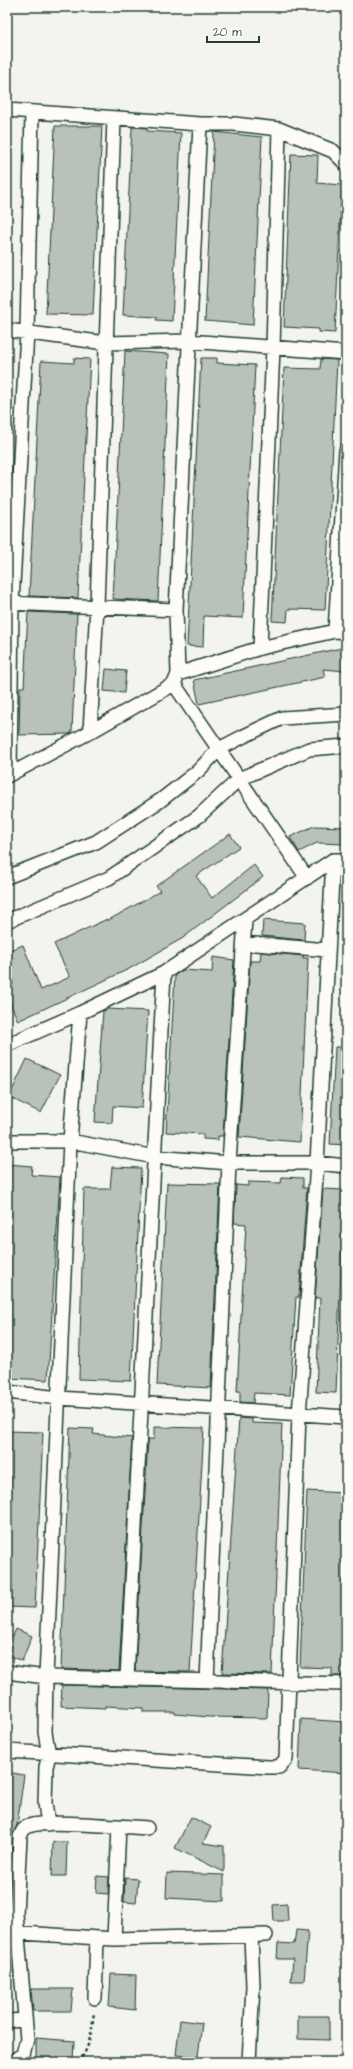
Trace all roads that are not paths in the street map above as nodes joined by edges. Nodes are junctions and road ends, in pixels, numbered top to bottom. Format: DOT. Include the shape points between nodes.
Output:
graph roads {
  1 [pos="7,110"];
  2 [pos="32,112"];
  3 [pos="114,119"];
  4 [pos="200,124"];
  5 [pos="279,129"];
  6 [pos="346,164"];
  7 [pos="7,330"];
  8 [pos="27,332"];
  9 [pos="188,341"];
  10 [pos="106,343"];
  11 [pos="273,348"];
  12 [pos="346,353"];
  13 [pos="346,450"];
  14 [pos="10,603"];
  15 [pos="97,606"];
  16 [pos="176,610"];
  17 [pos="340,632"];
  18 [pos="260,648"];
  19 [pos="176,679"];
  20 [pos="346,714"];
  21 [pos="90,732"];
  22 [pos="346,746"];
  23 [pos="219,749"];
  24 [pos="9,775"];
  25 [pos="239,779"];
  26 [pos="340,860"];
  27 [pos="7,877"];
  28 [pos="307,878"];
  29 [pos="245,920"];
  30 [pos="7,921"];
  31 [pos="244,944"];
  32 [pos="328,950"];
  33 [pos="164,973"];
  34 [pos="80,1013"];
  35 [pos="7,1045"];
  36 [pos="7,1141"];
  37 [pos="70,1141"];
  38 [pos="154,1157"];
  39 [pos="230,1163"];
  40 [pos="317,1163"];
  41 [pos="346,1166"];
  42 [pos="7,1392"];
  43 [pos="60,1398"];
  44 [pos="141,1403"];
  45 [pos="219,1408"];
  46 [pos="299,1415"];
  47 [pos="346,1417"];
  48 [pos="7,1672"];
  49 [pos="46,1677"];
  50 [pos="127,1678"];
  51 [pos="207,1681"];
  52 [pos="289,1684"];
  53 [pos="346,1684"];
  54 [pos="7,1751"];
  55 [pos="49,1754"];
  56 [pos="48,1824"];
  57 [pos="118,1826"];
  58 [pos="147,1828"];
  59 [pos="12,1932"];
  60 [pos="266,1935"];
  61 [pos="251,1936"];
  62 [pos="97,1938"];
  63 [pos="114,1938"];
  64 [pos="95,1998"];
  65 [pos="25,2020"];
  66 [pos="7,2021"];
  67 [pos="7,2062"];
  68 [pos="249,2062"];
  1 -- 2 [label="street"];
  2 -- 3 [label="street"];
  2 -- 8 [label="street"];
  3 -- 4 [label="street"];
  3 -- 10 [label="street"];
  4 -- 5 [label="street" via="234,124"];
  4 -- 9 [label="street"];
  5 -- 6 [label="street" via="333,150"];
  5 -- 11 [label="street"];
  7 -- 8 [label="street"];
  8 -- 10 [label="street"];
  8 -- 14 [label="street"];
  9 -- 10 [label="street"];
  9 -- 11 [label="street"];
  9 -- 16 [label="street"];
  10 -- 15 [label="street"];
  11 -- 12 [label="street"];
  11 -- 18 [label="street"];
  13 -- 17 [label="street"];
  14 -- 15 [label="street"];
  14 -- 24 [label="street"];
  15 -- 16 [label="street"];
  15 -- 21 [label="street"];
  16 -- 19 [label="street"];
  17 -- 18 [label="street"];
  18 -- 19 [label="street"];
  19 -- 21 [label="street"];
  19 -- 23 [label="street"];
  20 -- 23 [label="street" via="282,718"];
  21 -- 24 [label="street"];
  22 -- 25 [label="street" via="308,748"];
  23 -- 25 [label="street"];
  23 -- 27 [label="street" via="198,771 161,800 96,842"];
  25 -- 28 [label="street"];
  25 -- 30 [label="street" via="199,816 109,878"];
  26 -- 28 [label="street"];
  26 -- 32 [label="street"];
  28 -- 29 [label="street"];
  29 -- 31 [label="street"];
  29 -- 33 [label="street"];
  31 -- 32 [label="street"];
  31 -- 39 [label="street"];
  32 -- 40 [label="street"];
  33 -- 34 [label="street"];
  33 -- 38 [label="street"];
  34 -- 35 [label="street"];
  34 -- 37 [label="street"];
  36 -- 37 [label="street"];
  37 -- 38 [label="street"];
  37 -- 43 [label="street"];
  38 -- 39 [label="street"];
  38 -- 44 [label="street"];
  39 -- 40 [label="street"];
  39 -- 45 [label="street"];
  40 -- 41 [label="street"];
  40 -- 46 [label="street"];
  42 -- 43 [label="street"];
  43 -- 44 [label="street"];
  43 -- 49 [label="street"];
  44 -- 45 [label="street"];
  44 -- 50 [label="street"];
  45 -- 46 [label="street"];
  45 -- 51 [label="street"];
  46 -- 47 [label="street"];
  46 -- 52 [label="street"];
  48 -- 49 [label="street"];
  49 -- 50 [label="street"];
  49 -- 55 [label="street" via="45,1732"];
  50 -- 51 [label="street"];
  51 -- 52 [label="street"];
  52 -- 53 [label="street"];
  52 -- 55 [label="street" via="286,1759 279,1767"];
  54 -- 55 [label="street"];
  55 -- 56 [label="street" via="45,1803"];
  56 -- 57 [label="street"];
  56 -- 59 [label="street" via="31,1825 24,1829 20,1837"];
  57 -- 58 [label="street"];
  57 -- 63 [label="street"];
  59 -- 62 [label="street"];
  59 -- 65 [label="street"];
  60 -- 61 [label="street"];
  61 -- 63 [label="street"];
  61 -- 68 [label="street" via="253,1986"];
  62 -- 63 [label="street"];
  62 -- 64 [label="street"];
  65 -- 66 [label="street"];
  65 -- 67 [label="street" via="27,2039 23,2054"];
}
